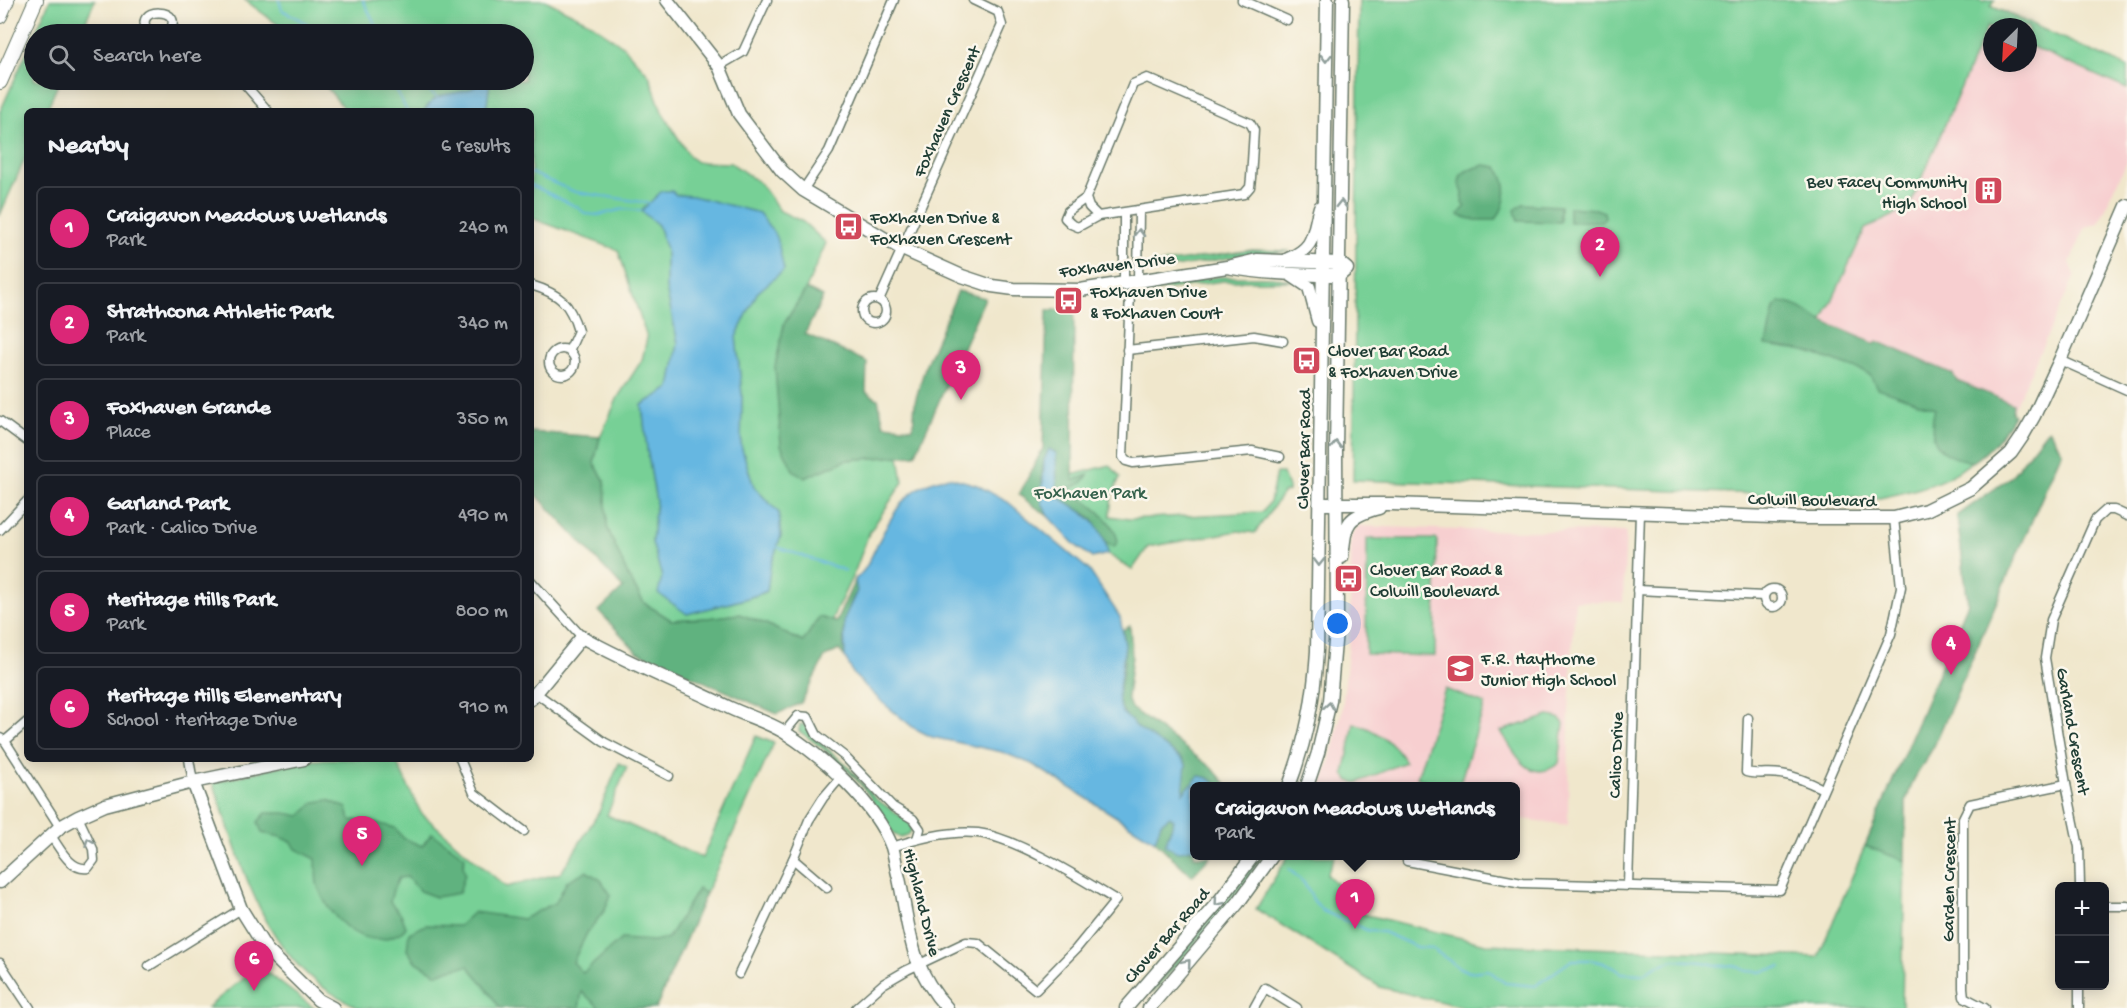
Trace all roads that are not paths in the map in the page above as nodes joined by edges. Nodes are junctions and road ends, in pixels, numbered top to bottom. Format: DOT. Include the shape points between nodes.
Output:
graph roads {
  1 [pos="7,0"];
  2 [pos="36,0"];
  3 [pos="667,0"];
  4 [pos="766,0"];
  5 [pos="894,0"];
  6 [pos="973,0"];
  7 [pos="1242,0"];
  8 [pos="1327,0"];
  9 [pos="1343,0"];
  10 [pos="0,16"];
  11 [pos="1287,20"];
  12 [pos="25,24"];
  13 [pos="146,24"];
  14 [pos="171,24"];
  15 [pos="24,27"];
  16 [pos="719,66"];
  17 [pos="0,82"];
  18 [pos="250,90"];
  19 [pos="265,108"];
  20 [pos="1325,188"];
  21 [pos="803,190"];
  22 [pos="1086,198"];
  23 [pos="2127,206"];
  24 [pos="1139,211"];
  25 [pos="1124,213"];
  26 [pos="1098,216"];
  27 [pos="902,249"];
  28 [pos="1324,262"];
  29 [pos="1286,267"];
  30 [pos="1340,269"];
  31 [pos="1323,275"];
  32 [pos="1138,281"];
  33 [pos="534,286"];
  34 [pos="1127,289"];
  35 [pos="879,300"];
  36 [pos="1322,337"];
  37 [pos="1283,341"];
  38 [pos="1127,350"];
  39 [pos="569,351"];
  40 [pos="2060,360"];
  41 [pos="2127,378"];
  42 [pos="2125,389"];
  43 [pos="0,421"];
  44 [pos="24,439"];
  45 [pos="1280,457"];
  46 [pos="24,504"];
  47 [pos="1320,504"];
  48 [pos="1337,504"];
  49 [pos="1392,504"];
  50 [pos="1640,513"];
  51 [pos="2127,516"];
  52 [pos="1894,518"];
  53 [pos="0,530"];
  54 [pos="534,584"];
  55 [pos="1637,590"];
  56 [pos="1764,596"];
  57 [pos="1337,597"];
  58 [pos="582,638"];
  59 [pos="534,696"];
  60 [pos="1748,718"];
  61 [pos="24,724"];
  62 [pos="784,732"];
  63 [pos="3,739"];
  64 [pos="190,762"];
  65 [pos="290,762"];
  66 [pos="461,762"];
  67 [pos="669,776"];
  68 [pos="841,777"];
  69 [pos="194,782"];
  70 [pos="1290,782"];
  71 [pos="1308,782"];
  72 [pos="2066,784"];
  73 [pos="1822,789"];
  74 [pos="78,817"];
  75 [pos="55,831"];
  76 [pos="524,831"];
  77 [pos="917,839"];
  78 [pos="892,847"];
  79 [pos="793,859"];
  80 [pos="1249,860"];
  81 [pos="1268,860"];
  82 [pos="1407,861"];
  83 [pos="0,882"];
  84 [pos="2080,882"];
  85 [pos="1628,885"];
  86 [pos="827,888"];
  87 [pos="2109,906"];
  88 [pos="2127,906"];
  89 [pos="241,909"];
  90 [pos="0,963"];
  91 [pos="918,965"];
  92 [pos="149,966"];
  93 [pos="739,974"];
  94 [pos="2079,990"];
  95 [pos="30,1008"];
  96 [pos="333,1008"];
  97 [pos="856,1008"];
  98 [pos="947,1008"];
  99 [pos="1126,1008"];
  100 [pos="1149,1008"];
  101 [pos="1254,1008"];
  102 [pos="1297,1008"];
  103 [pos="1985,1008"];
  104 [pos="2079,1008"];
  1 -- 10 [label="main road"];
  2 -- 12 [label="main road"];
  3 -- 16 [label="street, Foxhaven Drive"];
  4 -- 16 [label="street" via="743,51"];
  5 -- 21 [label="street" via="829,151"];
  6 -- 27 [label="street, Foxhaven Crescent" via="998,12 1002,25"];
  7 -- 11 [label="street"];
  8 -- 20 [label="street, Clover Bar Road, one-way"];
  30 -- 9 [label="street, Clover Bar Road, one-way"];
  13 -- 14 [label="street" via="156,11 168,15"];
  15 -- 17 [label="main road"];
  16 -- 21 [label="street, Foxhaven Drive" via="739,114 753,135"];
  18 -- 19 [label="street"];
  20 -- 28 [label="street, Clover Bar Road"];
  20 -- 29 [label="street" via="1308,247"];
  21 -- 27 [label="street, Foxhaven Drive"];
  22 -- 24 [label="street" via="1133,84 1147,78 1250,123 1254,130 1251,178 1244,194"];
  22 -- 26 [label="street"];
  22 -- 26 [label="street" via="1065,218 1078,227"];
  23 -- 40 [label="street, Colwill Boulevard"];
  24 -- 25 [label="street"];
  32 -- 24 [label="street, one-way"];
  25 -- 26 [label="street"];
  25 -- 34 [label="street"];
  27 -- 34 [label="street, Foxhaven Drive" via="962,276 1014,289"];
  27 -- 35 [label="street, Foxhaven Crescent"];
  28 -- 29 [label="street, Foxhaven Drive"];
  28 -- 30 [label="street, Foxhaven Drive"];
  28 -- 31 [label="street, Clover Bar Road"];
  29 -- 31 [label="street, Foxhaven Drive"];
  29 -- 32 [label="street, Foxhaven Drive" via="1257,260"];
  29 -- 36 [label="street" via="1309,287"];
  30 -- 31 [label="street, Foxhaven Drive"];
  48 -- 30 [label="street, Clover Bar Road, one-way"];
  31 -- 36 [label="street, Clover Bar Road"];
  32 -- 34 [label="street, Foxhaven Drive"];
  33 -- 39 [label="street" via="559,296 573,312 578,331"];
  34 -- 38 [label="street"];
  36 -- 47 [label="street, Clover Bar Road"];
  37 -- 38 [label="street" via="1254,336"];
  38 -- 45 [label="street" via="1122,452 1126,461 1252,451"];
  40 -- 42 [label="street"];
  40 -- 52 [label="street, Colwill Boulevard" via="2034,416 2011,453 1971,488 1926,510"];
  41 -- 42 [label="street"];
  43 -- 44 [label="street"];
  46 -- 53 [label="street"];
  47 -- 48 [label="street, Colwill Boulevard"];
  47 -- 70 [label="street, Clover Bar Road, one-way" via="1315,683 1308,730"];
  48 -- 49 [label="street, Colwill Boulevard"];
  48 -- 57 [label="street, Clover Bar Road"];
  49 -- 50 [label="street, Colwill Boulevard"];
  49 -- 57 [label="street" via="1351,520 1346,529"];
  50 -- 52 [label="street, Colwill Boulevard"];
  50 -- 55 [label="street, Calico Drive"];
  51 -- 72 [label="street, Garland Crescent" via="2106,510 2095,520 2051,620 2046,673"];
  52 -- 73 [label="street" via="1901,587 1891,634"];
  54 -- 58 [label="street, Highland Drive"];
  55 -- 56 [label="street"];
  55 -- 85 [label="street, Calico Drive"];
  71 -- 57 [label="street, Clover Bar Road, one-way" via="1330,701"];
  58 -- 59 [label="street"];
  58 -- 62 [label="street, Highland Drive"];
  59 -- 67 [label="street" via="604,742"];
  60 -- 73 [label="street" via="1746,772 1798,778"];
  61 -- 63 [label="street"];
  62 -- 68 [label="street, Highland Drive"];
  62 -- 77 [label="street, Highland Drive" via="798,716 808,717 817,735 844,756 893,807 913,819 920,829"];
  63 -- 75 [label="street"];
  64 -- 69 [label="street"];
  65 -- 69 [label="street"];
  66 -- 76 [label="street" via="474,792"];
  68 -- 78 [label="street, Highland Drive" via="874,816"];
  68 -- 79 [label="street" via="809,820"];
  69 -- 74 [label="street" via="105,805"];
  69 -- 89 [label="street"];
  72 -- 84 [label="street, Garland Crescent" via="2079,848"];
  72 -- 103 [label="street, Garden Crescent" via="1970,804 1963,818 1964,997"];
  73 -- 85 [label="street" via="1780,890"];
  74 -- 75 [label="street"];
  75 -- 74 [label="street, one-way" via="74,867 88,868 94,860 93,849"];
  75 -- 83 [label="street"];
  77 -- 78 [label="street"];
  77 -- 91 [label="street" via="979,833 1060,867 1116,900 1036,990 978,943 966,942"];
  78 -- 91 [label="street, Highland Drive"];
  79 -- 86 [label="street"];
  79 -- 93 [label="street"];
  80 -- 99 [label="street, Clover Bar Road, one-way" via="1220,900"];
  100 -- 81 [label="street, Clover Bar Road, one-way" via="1238,903"];
  82 -- 85 [label="street" via="1522,883"];
  87 -- 88 [label="street"];
  89 -- 92 [label="street"];
  89 -- 96 [label="street" via="266,949 318,1000"];
  90 -- 95 [label="street"];
  91 -- 97 [label="street" via="883,984"];
  91 -- 98 [label="street, Highland Drive"];
  94 -- 104 [label="street"];
  101 -- 102 [label="street" via="1265,988"];
}
